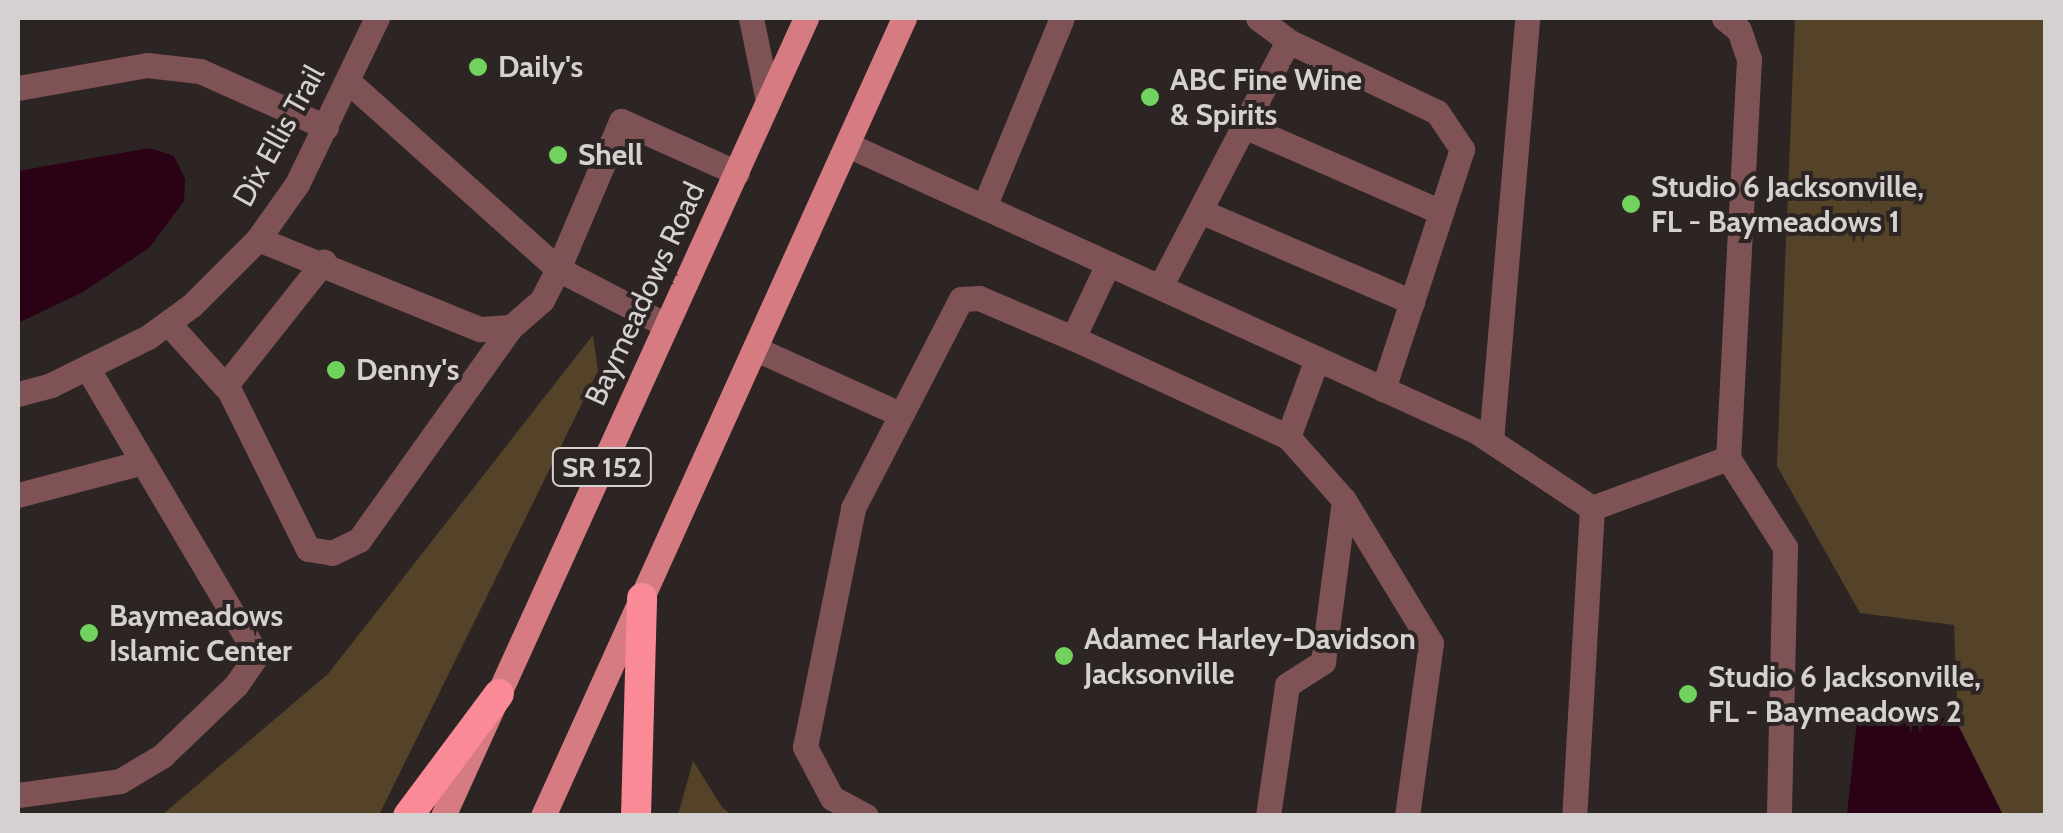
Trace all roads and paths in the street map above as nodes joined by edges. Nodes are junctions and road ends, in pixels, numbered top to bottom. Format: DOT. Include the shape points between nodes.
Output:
graph roads {
  1 [pos="377,18"];
  2 [pos="751,18"];
  3 [pos="806,18"];
  4 [pos="904,18"];
  5 [pos="1062,18"];
  6 [pos="1258,18"];
  7 [pos="1527,18"];
  8 [pos="1724,18"];
  9 [pos="1288,41"];
  10 [pos="348,81"];
  11 [pos="18,88"];
  12 [pos="765,110"];
  13 [pos="326,126"];
  14 [pos="1244,126"];
  15 [pos="848,145"];
  16 [pos="737,174"];
  17 [pos="984,207"];
  18 [pos="1200,212"];
  19 [pos="1441,212"];
  20 [pos="258,239"];
  21 [pos="324,261"];
  22 [pos="1108,264"];
  23 [pos="558,269"];
  24 [pos="1160,288"];
  25 [pos="1412,302"];
  26 [pos="168,323"];
  27 [pos="666,325"];
  28 [pos="511,326"];
  29 [pos="1074,338"];
  30 [pos="756,348"];
  31 [pos="1317,359"];
  32 [pos="88,369"];
  33 [pos="226,384"];
  34 [pos="1383,389"];
  35 [pos="18,394"];
  36 [pos="900,414"];
  37 [pos="1288,437"];
  38 [pos="1491,440"];
  39 [pos="1728,458"];
  40 [pos="143,462"];
  41 [pos="18,495"];
  42 [pos="1344,500"];
  43 [pos="1592,508"];
  44 [pos="642,598"];
  45 [pos="499,694"];
  46 [pos="18,795"];
  47 [pos="408,816"];
  48 [pos="444,816"];
  49 [pos="543,816"];
  50 [pos="636,816"];
  51 [pos="866,816"];
  52 [pos="1268,816"];
  53 [pos="1407,816"];
  54 [pos="1574,816"];
  55 [pos="1779,816"];
  1 -- 10 [label="street, Dix Ellis Trail"];
  2 -- 12 [label="street"];
  3 -- 12 [label="main road, Baymeadows Road / SR 152"];
  4 -- 15 [label="main road, SR 152"];
  5 -- 17 [label="street"];
  6 -- 9 [label="street"];
  7 -- 38 [label="street"];
  8 -- 39 [label="street" via="1739,30 1748,59"];
  9 -- 14 [label="street"];
  9 -- 19 [label="street" via="1437,112 1462,149"];
  10 -- 13 [label="street, Dix Ellis Trail"];
  10 -- 23 [label="street"];
  11 -- 13 [label="street" via="147,65 200,70"];
  12 -- 16 [label="main road, Baymeadows Road / SR 152"];
  13 -- 20 [label="street, Dix Ellis Trail"];
  14 -- 18 [label="street"];
  14 -- 19 [label="street"];
  15 -- 17 [label="street"];
  15 -- 30 [label="main road, SR 152"];
  16 -- 23 [label="street" via="621,121"];
  16 -- 27 [label="main road, Baymeadows Road / SR 152"];
  17 -- 22 [label="street"];
  18 -- 24 [label="street"];
  18 -- 25 [label="street"];
  19 -- 25 [label="street"];
  20 -- 21 [label="street"];
  20 -- 26 [label="street, Dix Ellis Trail"];
  21 -- 28 [label="street" via="480,329"];
  21 -- 33 [label="street"];
  22 -- 24 [label="street"];
  22 -- 29 [label="street"];
  23 -- 27 [label="street"];
  23 -- 28 [label="street" via="542,300"];
  24 -- 31 [label="street"];
  25 -- 34 [label="street"];
  26 -- 32 [label="street, Dix Ellis Trail"];
  26 -- 33 [label="street"];
  27 -- 45 [label="main road, Baymeadows Road / SR 152"];
  28 -- 33 [label="street" via="360,540 332,554 308,549"];
  29 -- 36 [label="street" via="979,298 961,299"];
  29 -- 37 [label="street"];
  30 -- 36 [label="street"];
  30 -- 44 [label="main road, SR 152"];
  31 -- 34 [label="street"];
  31 -- 37 [label="street"];
  32 -- 35 [label="street, Dix Ellis Trail"];
  32 -- 40 [label="street"];
  34 -- 38 [label="street"];
  36 -- 51 [label="street" via="854,508 805,748 832,798"];
  37 -- 42 [label="street"];
  38 -- 43 [label="street"];
  39 -- 43 [label="street"];
  39 -- 55 [label="street" via="1785,547"];
  40 -- 41 [label="street"];
  40 -- 46 [label="street" via="257,655 236,686 162,756 120,781"];
  42 -- 52 [label="street" via="1324,662 1287,686"];
  42 -- 53 [label="street" via="1431,643"];
  43 -- 54 [label="street"];
  44 -- 49 [label="main road, SR 152"];
  44 -- 50 [label="highway"];
  45 -- 47 [label="highway"];
  45 -- 48 [label="main road, Baymeadows Road / SR 152"];
}
